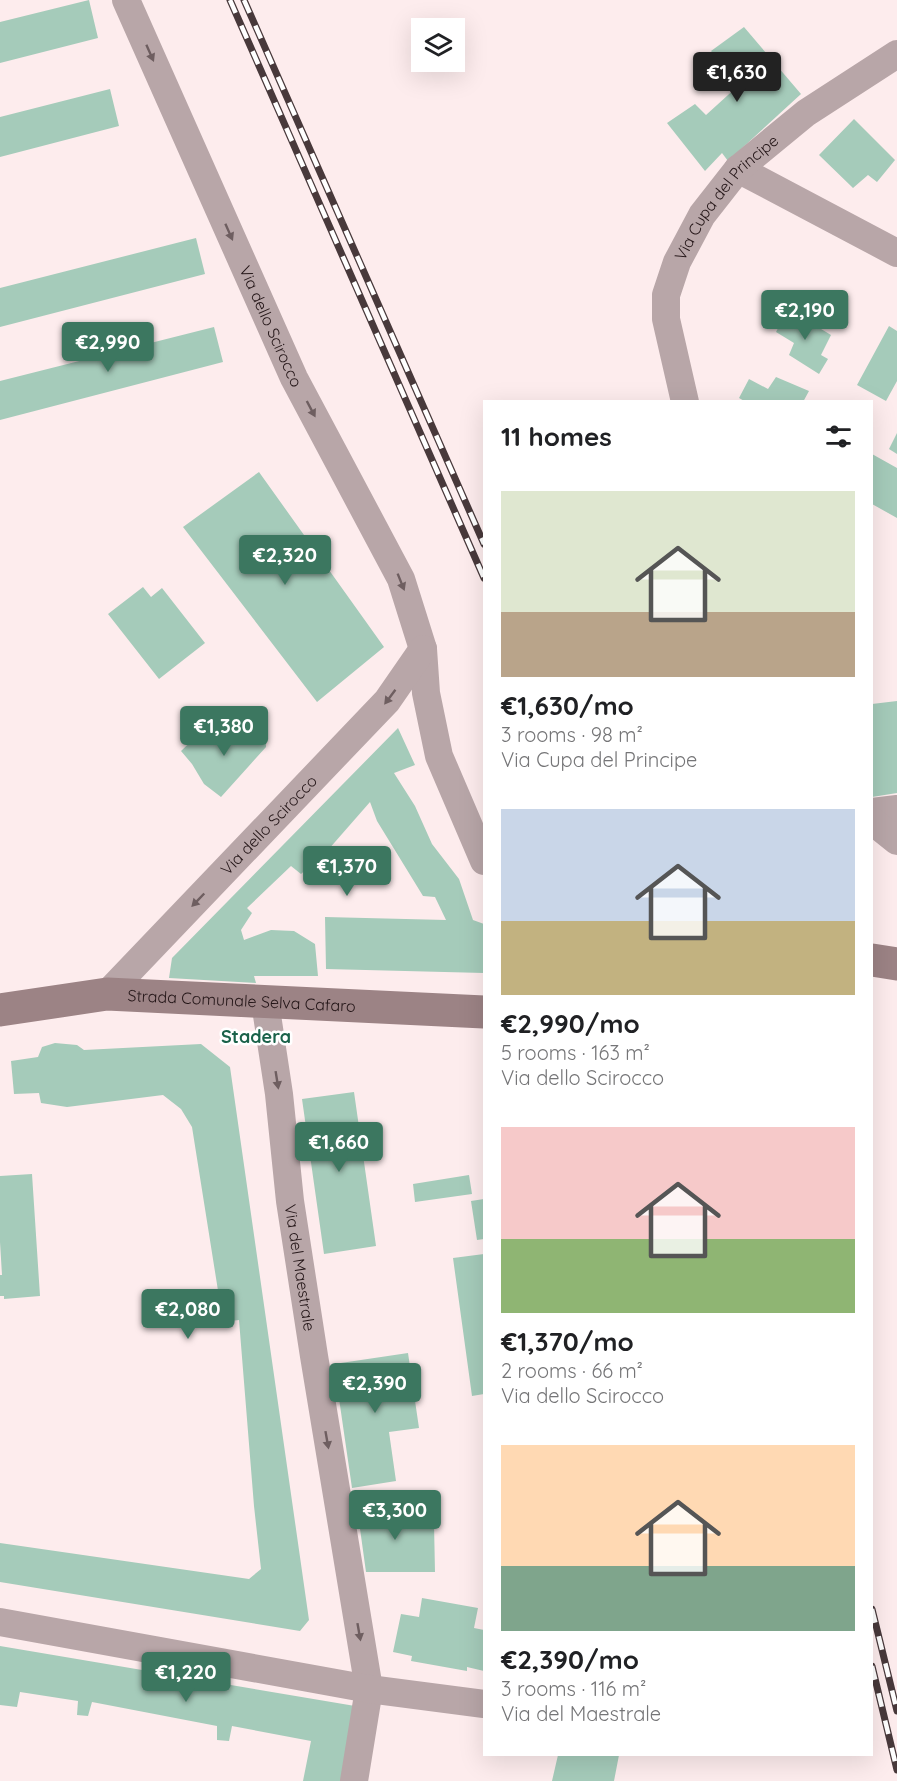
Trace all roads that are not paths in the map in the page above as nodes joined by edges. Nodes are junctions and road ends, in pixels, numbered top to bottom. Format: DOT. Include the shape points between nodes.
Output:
graph roads {
  1 [pos="126,0"];
  2 [pos="897,54"];
  3 [pos="738,169"];
  4 [pos="897,253"];
  5 [pos="685,400"];
  6 [pos="423,649"];
  7 [pos="897,809"];
  8 [pos="873,812"];
  9 [pos="873,822"];
  10 [pos="897,842"];
  11 [pos="483,859"];
  12 [pos="873,960"];
  13 [pos="897,964"];
  14 [pos="107,994"];
  15 [pos="265,1002"];
  16 [pos="0,1010"];
  17 [pos="483,1012"];
  18 [pos="0,1622"];
  19 [pos="369,1689"];
  20 [pos="483,1704"];
  21 [pos="354,1781"];
  1 -- 6 [label="street, Via dello Scirocco, one-way" via="294,378 401,579"];
  2 -- 3 [label="street, Via Cupa del Principe" via="806,113"];
  3 -- 4 [label="street"];
  3 -- 5 [label="street, Via Cupa del Principe" via="702,215 677,262 666,295 666,319"];
  6 -- 11 [label="street, Via dello Scirocco" via="426,693 439,756"];
  6 -- 14 [label="street, Via dello Scirocco, one-way" via="387,701"];
  7 -- 8 [label="street"];
  9 -- 10 [label="street"];
  12 -- 13 [label="street"];
  14 -- 15 [label="street, Strada Comunale Selva Cafaro"];
  14 -- 16 [label="street, Strada Comunale Selva Cafaro"];
  15 -- 17 [label="street, Strada Comunale Selva Cafaro"];
  15 -- 19 [label="street, Via del Maestrale, one-way" via="290,1201"];
  18 -- 19 [label="street"];
  19 -- 20 [label="street"];
  19 -- 21 [label="street, Via del Maestrale"];
}
